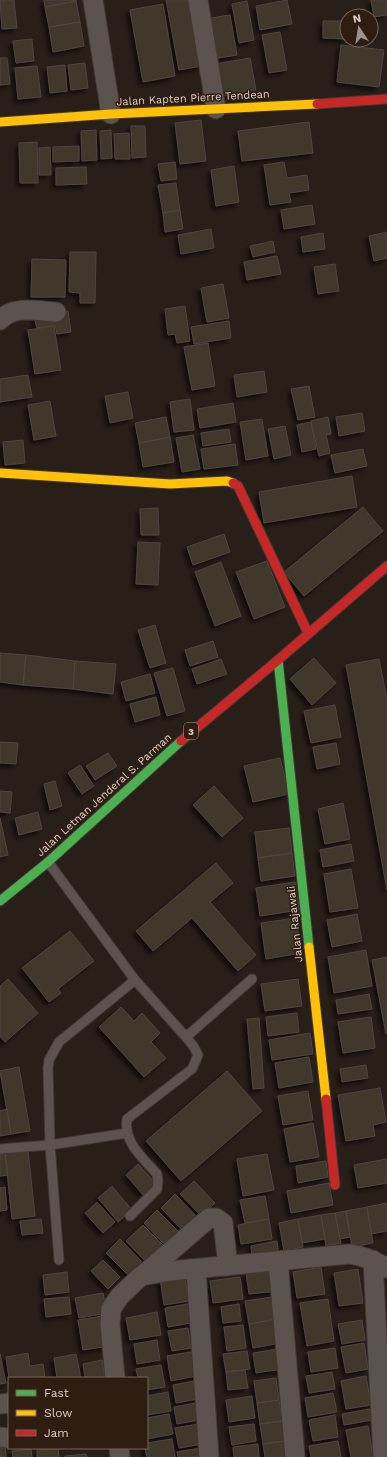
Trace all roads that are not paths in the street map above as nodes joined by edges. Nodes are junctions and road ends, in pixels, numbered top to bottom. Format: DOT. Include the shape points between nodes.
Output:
graph roads {
  1 [pos="93,0"];
  2 [pos="198,0"];
  3 [pos="387,99"];
  4 [pos="216,109"];
  5 [pos="112,114"];
  6 [pos="0,122"];
  7 [pos="56,312"];
  8 [pos="0,320"];
  9 [pos="0,473"];
  10 [pos="387,566"];
  11 [pos="308,633"];
  12 [pos="278,660"];
  13 [pos="48,862"];
  14 [pos="0,901"];
  15 [pos="252,979"];
  16 [pos="135,980"];
  17 [pos="186,1037"];
  18 [pos="127,1133"];
  19 [pos="50,1145"];
  20 [pos="0,1149"];
  21 [pos="335,1185"];
  22 [pos="130,1216"];
  23 [pos="59,1260"];
  24 [pos="278,1261"];
  25 [pos="380,1264"];
  26 [pos="228,1266"];
  27 [pos="196,1269"];
  28 [pos="141,1276"];
  29 [pos="115,1377"];
  30 [pos="209,1457"];
  31 [pos="295,1457"];
  32 [pos="383,1457"];
  1 -- 5 [label="street"];
  2 -- 4 [label="street"];
  3 -- 4 [label="main road, Jalan Kapten Pierre Tendean"];
  4 -- 5 [label="main road, Jalan Kapten Pierre Tendean"];
  5 -- 6 [label="main road, Jalan Kapten Pierre Tendean"];
  7 -- 8 [label="street" via="22,310 8,313"];
  9 -- 11 [label="main road" via="170,484 227,481 236,485"];
  10 -- 11 [label="main road, Jalan Letnan Jenderal S. Parman / 3"];
  11 -- 12 [label="main road, Jalan Letnan Jenderal S. Parman / 3"];
  12 -- 13 [label="main road, Jalan Letnan Jenderal S. Parman / 3" via="194,729"];
  12 -- 21 [label="main road, Jalan Rajawali"];
  13 -- 14 [label="main road, Jalan Letnan Jenderal S. Parman / 3"];
  13 -- 16 [label="lane"];
  15 -- 17 [label="lane"];
  16 -- 17 [label="lane"];
  16 -- 19 [label="lane" via="59,1042 48,1068"];
  17 -- 18 [label="lane" via="198,1055 192,1069 128,1119"];
  18 -- 19 [label="lane"];
  18 -- 22 [label="lane" via="129,1140 156,1174 158,1181 157,1189"];
  19 -- 20 [label="lane"];
  19 -- 23 [label="lane"];
  24 -- 25 [label="street" via="350,1254"];
  24 -- 26 [label="street"];
  24 -- 31 [label="street"];
  25 -- 32 [label="street"];
  26 -- 27 [label="street"];
  26 -- 28 [label="street" via="224,1223 216,1218 209,1218"];
  27 -- 28 [label="street"];
  27 -- 30 [label="street"];
  28 -- 29 [label="street" via="120,1296 111,1309"];
}
